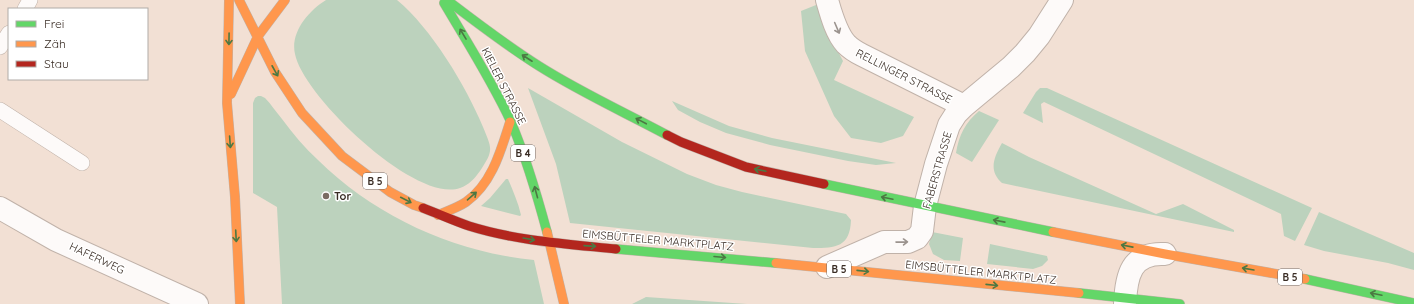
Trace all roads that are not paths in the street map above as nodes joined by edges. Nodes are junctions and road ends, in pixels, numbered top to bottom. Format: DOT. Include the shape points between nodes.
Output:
graph roads {
  1 [pos="230,0"];
  2 [pos="239,0"];
  3 [pos="285,0"];
  4 [pos="442,0"];
  5 [pos="447,0"];
  6 [pos="828,0"];
  7 [pos="1062,0"];
  8 [pos="8,35"];
  9 [pos="258,36"];
  10 [pos="0,48"];
  11 [pos="228,103"];
  12 [pos="964,106"];
  13 [pos="0,110"];
  14 [pos="510,122"];
  15 [pos="82,163"];
  16 [pos="925,206"];
  17 [pos="0,208"];
  18 [pos="438,215"];
  19 [pos="551,243"];
  20 [pos="1165,254"];
  21 [pos="827,267"];
  22 [pos="1125,301"];
  23 [pos="1414,303"];
  24 [pos="197,304"];
  25 [pos="240,304"];
  26 [pos="564,304"];
  27 [pos="1180,304"];
  1 -- 11 [label="main road, one-way"];
  2 -- 9 [label="main road, EIMSBÜTTELER MARKTPLATZ / B 5"];
  3 -- 9 [label="main road"];
  14 -- 4 [label="main road, KIELER STRASSE / B 4, one-way" via="483,68"];
  16 -- 5 [label="main road, B 5, one-way" via="746,167 681,142 539,66"];
  6 -- 12 [label="street, RELLINGER STRASSE, one-way" via="840,35 852,49"];
  7 -- 12 [label="street, FABERSTRASSE" via="1025,53 1011,68"];
  8 -- 10 [label="lane"];
  9 -- 11 [label="main road"];
  9 -- 18 [label="main road, EIMSBÜTTELER MARKTPLATZ / B 5, one-way" via="275,72 302,113 342,156 390,192"];
  11 -- 25 [label="main road, one-way"];
  12 -- 16 [label="street, FABERSTRASSE" via="949,125"];
  13 -- 15 [label="lane"];
  18 -- 14 [label="main road, one-way" via="470,198 487,181 495,167"];
  19 -- 14 [label="main road, KIELER STRASSE / B 4, one-way" via="529,167"];
  20 -- 16 [label="main road, B 5, one-way"];
  21 -- 16 [label="street, FABERSTRASSE, one-way" via="884,242 908,242 917,238 922,231"];
  17 -- 24 [label="street, HAFERWEG" via="56,240"];
  18 -- 19 [label="main road, EIMSBÜTTELER MARKTPLATZ / B 5, one-way" via="470,226"];
  19 -- 21 [label="main road, EIMSBÜTTELER MARKTPLATZ / B 5, one-way"];
  19 -- 26 [label="main road, KIELER STRASSE / B 4"];
  20 -- 22 [label="street" via="1154,254 1139,260 1130,272"];
  23 -- 20 [label="main road, B 5, one-way" via="1331,284"];
  21 -- 22 [label="main road, EIMSBÜTTELER MARKTPLATZ / B 5, one-way"];
  22 -- 27 [label="main road, EIMSBÜTTELER MARKTPLATZ / B 5"];
}
